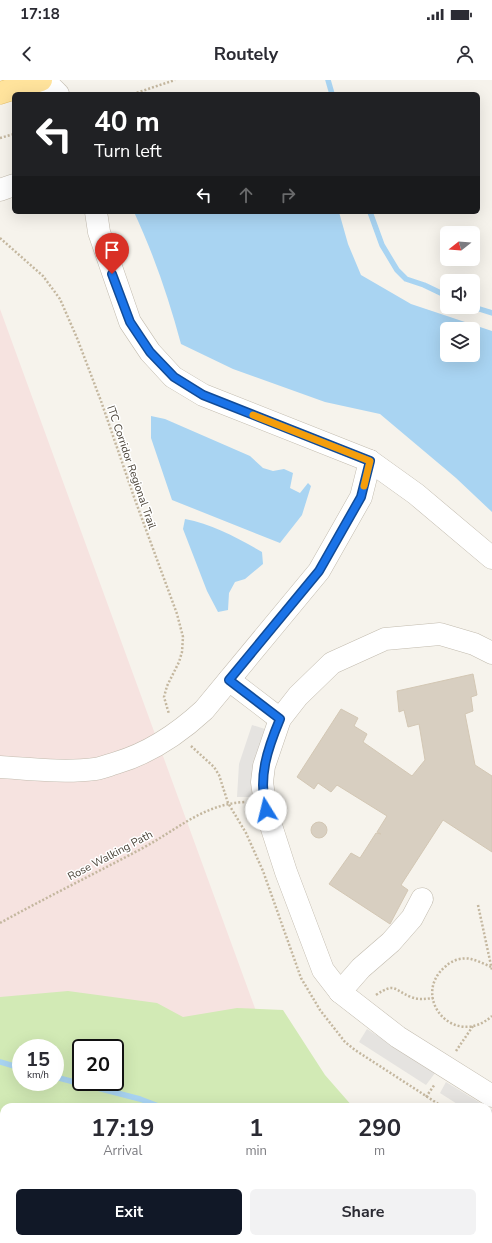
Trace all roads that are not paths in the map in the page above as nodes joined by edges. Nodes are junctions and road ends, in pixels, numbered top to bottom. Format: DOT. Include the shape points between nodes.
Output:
graph roads {
  1 [pos="43,80"];
  2 [pos="42,92"];
  3 [pos="56,92"];
  4 [pos="0,93"];
  5 [pos="12,186"];
  6 [pos="0,190"];
  7 [pos="87,214"];
  8 [pos="98,222"];
  9 [pos="370,461"];
  10 [pos="492,558"];
  11 [pos="492,653"];
  12 [pos="229,680"];
  13 [pos="280,719"];
  14 [pos="0,767"];
  15 [pos="422,899"];
  16 [pos="340,992"];
  17 [pos="492,1096"];
  1 -- 2 [label="lane"];
  1 -- 3 [label="lane"];
  1 -- 4 [label="main road"];
  5 -- 6 [label="lane"];
  7 -- 8 [label="lane"];
  8 -- 9 [label="lane" via="130,322 150,352 174,377 203,395"];
  9 -- 10 [label="lane" via="416,494"];
  9 -- 12 [label="lane" via="361,497 319,571"];
  11 -- 13 [label="lane" via="474,644 440,634 386,639 332,663 298,696"];
  12 -- 13 [label="lane"];
  12 -- 14 [label="lane" via="193,720 158,746 132,758 96,769 43,770"];
  13 -- 16 [label="lane" via="264,766 263,800 286,872 323,970"];
  15 -- 16 [label="lane" via="412,918 391,942"];
  16 -- 17 [label="lane" via="398,1037"];
}
